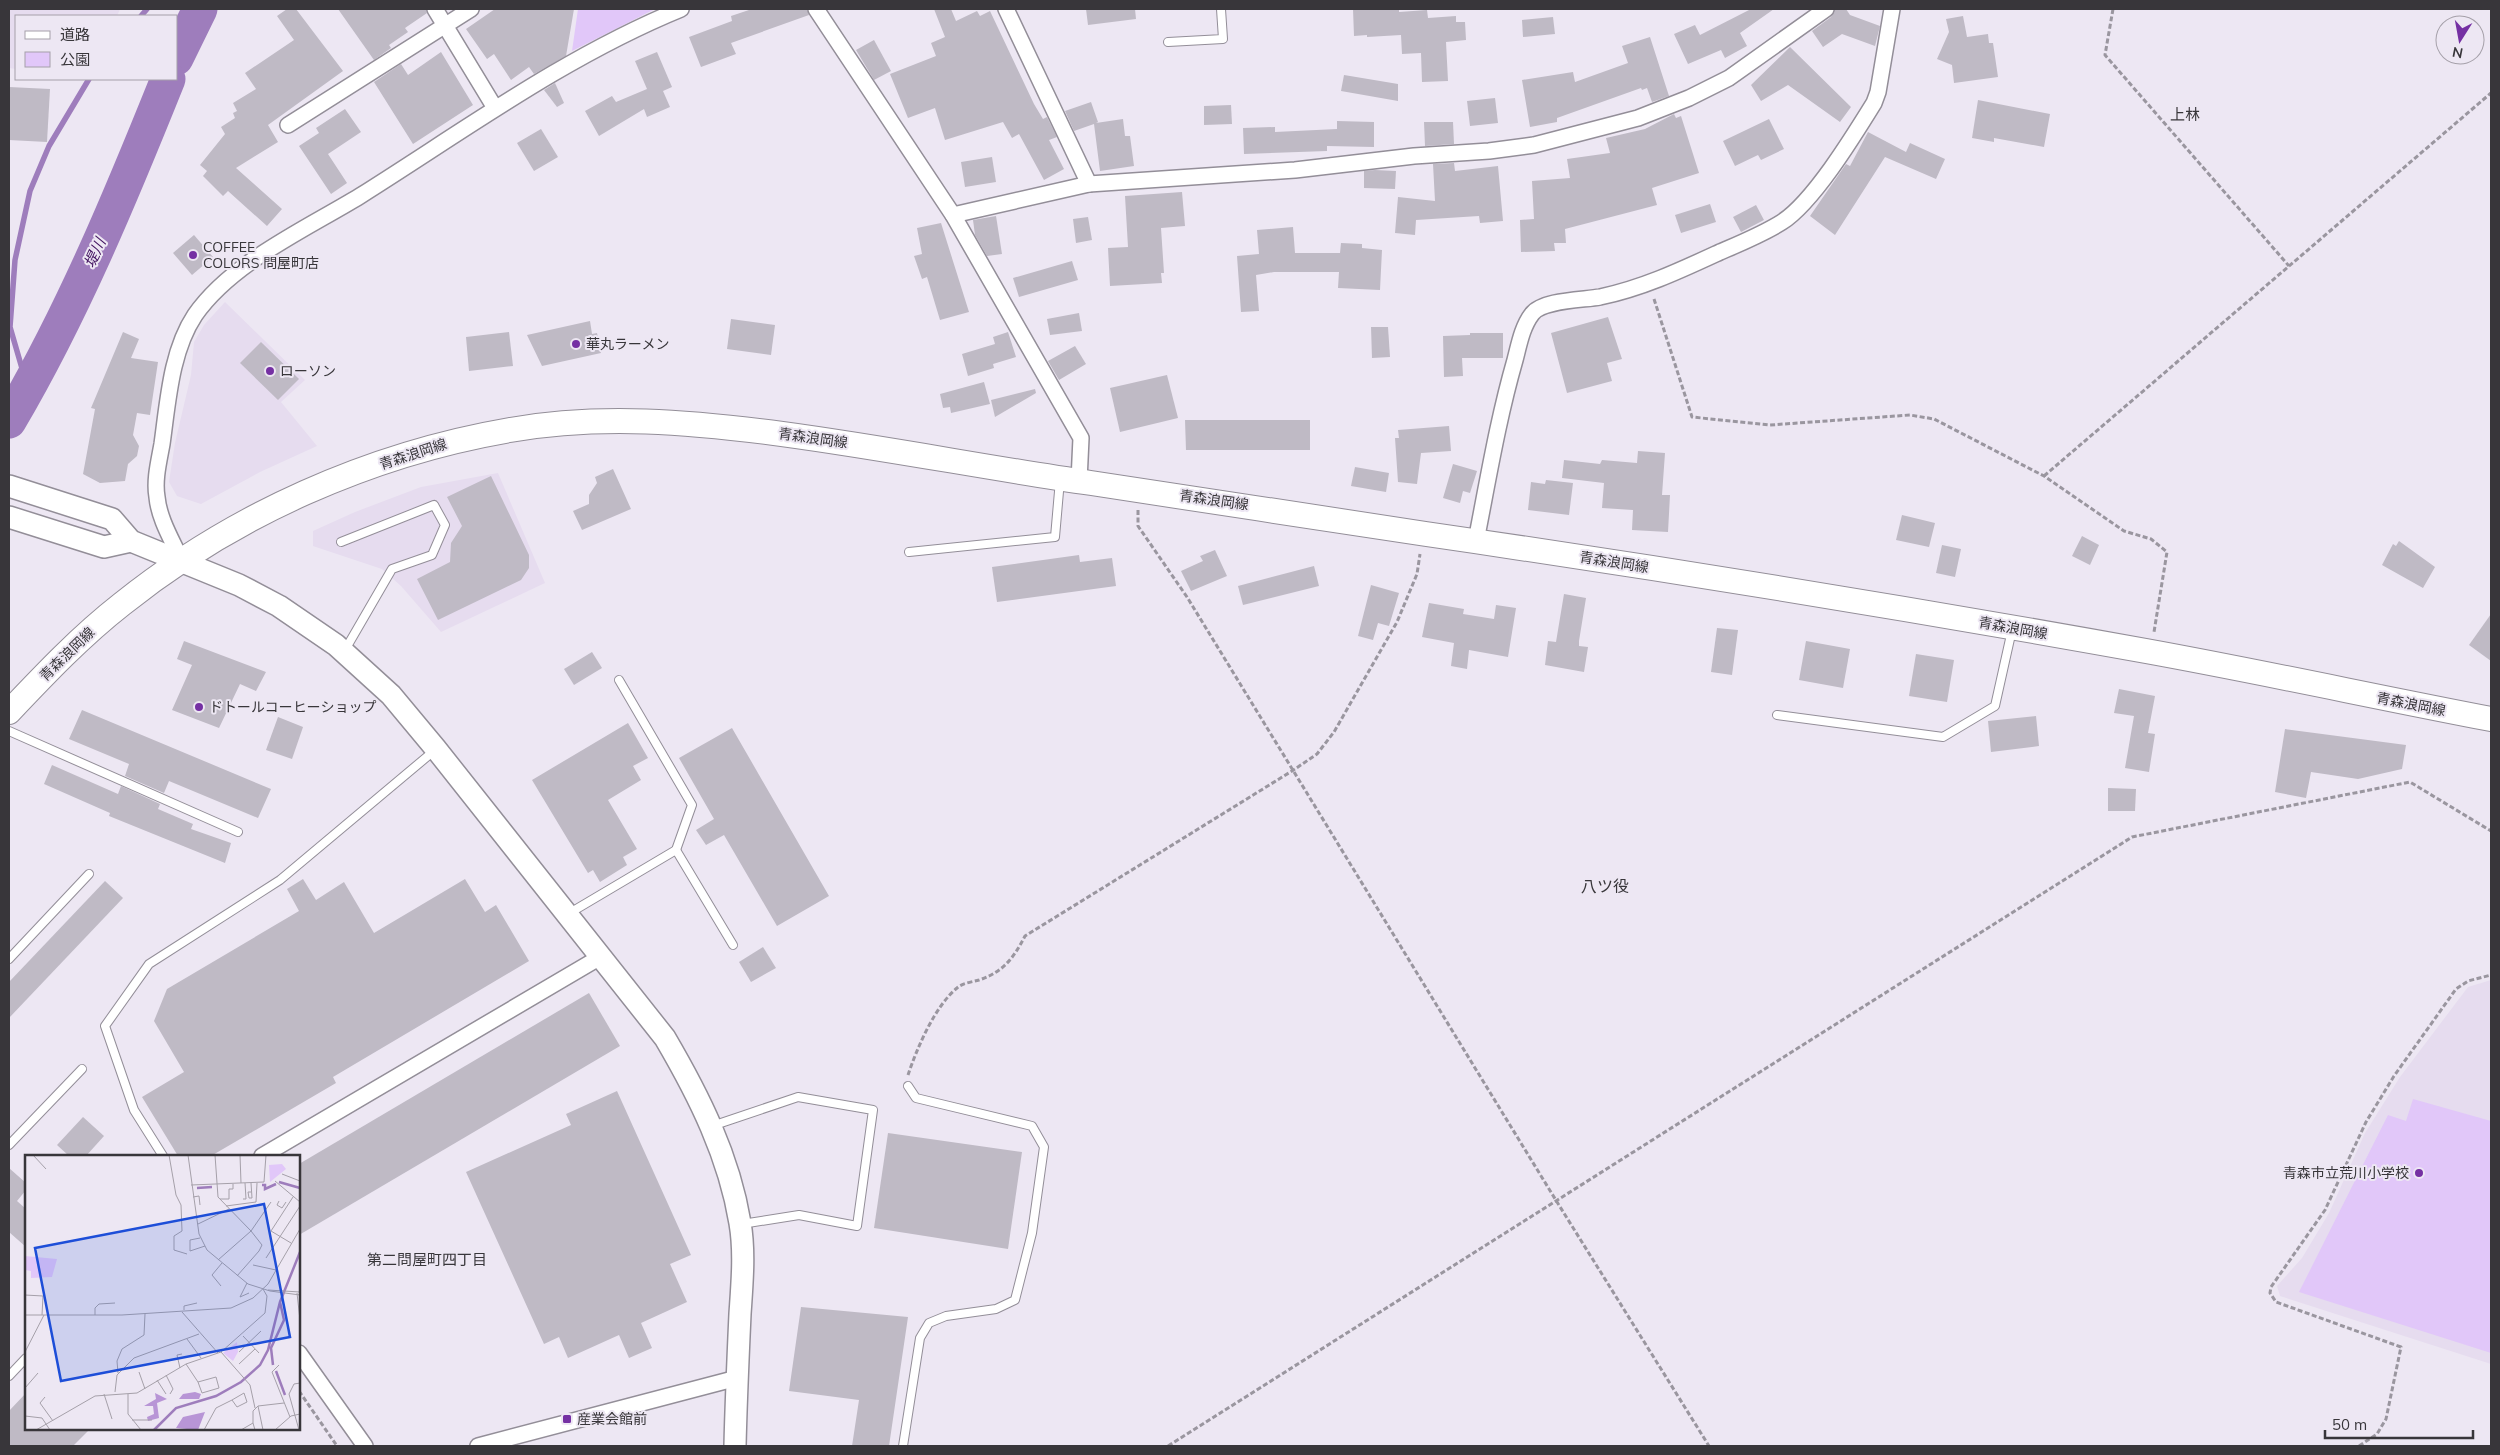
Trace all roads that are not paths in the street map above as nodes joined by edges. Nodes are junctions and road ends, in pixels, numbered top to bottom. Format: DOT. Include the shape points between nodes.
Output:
graph roads {
  1 [pos="435,9"];
  2 [pos="471,9"];
  3 [pos="681,9"];
  4 [pos="816,9"];
  5 [pos="1006,9"];
  6 [pos="1221,9"];
  7 [pos="1826,9"];
  8 [pos="1892,9"];
  9 [pos="446,25"];
  10 [pos="1168,42"];
  11 [pos="495,108"];
  12 [pos="288,124"];
  13 [pos="1089,184"];
  14 [pos="953,215"];
  15 [pos="1070,480"];
  16 [pos="9,486"];
  17 [pos="17,520"];
  18 [pos="131,541"];
  19 [pos="1476,541"];
  20 [pos="341,542"];
  21 [pos="909,552"];
  22 [pos="180,560"];
  23 [pos="2012,628"];
  24 [pos="344,652"];
  25 [pos="619,680"];
  26 [pos="9,712"];
  27 [pos="1777,715"];
  28 [pos="2491,720"];
  29 [pos="9,731"];
  30 [pos="436,749"];
  31 [pos="238,832"];
  32 [pos="676,850"];
  33 [pos="89,874"];
  34 [pos="568,914"];
  35 [pos="733,945"];
  36 [pos="602,956"];
  37 [pos="9,959"];
  38 [pos="82,1070"];
  39 [pos="908,1086"];
  40 [pos="712,1126"];
  41 [pos="9,1145"];
  42 [pos="162,1155"];
  43 [pos="264,1155"];
  44 [pos="740,1224"];
  45 [pos="300,1354"];
  46 [pos="25,1359"];
  47 [pos="9,1376"];
  48 [pos="737,1378"];
  49 [pos="365,1446"];
  50 [pos="478,1446"];
  51 [pos="735,1446"];
  52 [pos="903,1446"];
  1 -- 9 [label="street"];
  2 -- 9 [label="street"];
  3 -- 11 [label="street" via="644,24"];
  4 -- 14 [label="street"];
  5 -- 13 [label="street"];
  6 -- 10 [label="lane" via="1223,40"];
  7 -- 13 [label="street" via="1729,78 1689,98 1638,118 1534,145 1295,170"];
  8 -- 19 [label="street" via="1874,104 1796,212 1743,242 1649,284 1611,295 1554,303 1539,307 1532,314 1522,333 1509,379"];
  9 -- 11 [label="street"];
  9 -- 12 [label="street"];
  11 -- 22 [label="street" via="264,253 227,281 195,316 177,354 157,479 159,509"];
  13 -- 14 [label="street"];
  14 -- 15 [label="street" via="1081,438"];
  15 -- 19 [label="main road, 青森浪岡線"];
  15 -- 21 [label="lane" via="1055,537"];
  15 -- 22 [label="main road, 青森浪岡線" via="740,428 613,420 561,423 458,439 351,474 268,510"];
  16 -- 18 [label="street" via="112,519"];
  17 -- 18 [label="street" via="104,547"];
  18 -- 22 [label="street"];
  19 -- 23 [label="main road, 青森浪岡線"];
  20 -- 24 [label="lane" via="434,505 445,525 432,555 392,569"];
  22 -- 24 [label="street" via="279,606"];
  22 -- 26 [label="main road, 青森浪岡線" via="119,606 59,659"];
  23 -- 27 [label="lane" via="1995,706 1943,737"];
  23 -- 28 [label="main road, 青森浪岡線" via="2151,652"];
  24 -- 30 [label="street" via="391,695"];
  25 -- 32 [label="lane" via="692,805"];
  29 -- 31 [label="lane"];
  30 -- 34 [label="street"];
  30 -- 42 [label="lane" via="280,880 150,964 106,1026 134,1110"];
  32 -- 34 [label="lane"];
  32 -- 35 [label="lane"];
  33 -- 37 [label="lane"];
  34 -- 36 [label="street"];
  36 -- 40 [label="street" via="665,1038 693,1085"];
  36 -- 43 [label="street"];
  38 -- 41 [label="lane"];
  39 -- 52 [label="lane" via="916,1098 1032,1126 1044,1147 1032,1234 1015,1300 996,1309 946,1316 929,1323 920,1338"];
  40 -- 44 [label="street" via="731,1183"];
  40 -- 44 [label="lane" via="798,1097 872,1110 857,1226 799,1215"];
  44 -- 48 [label="street" via="742,1270"];
  45 -- 49 [label="street"];
  46 -- 47 [label="lane"];
  48 -- 50 [label="street"];
  48 -- 51 [label="street"];
}
